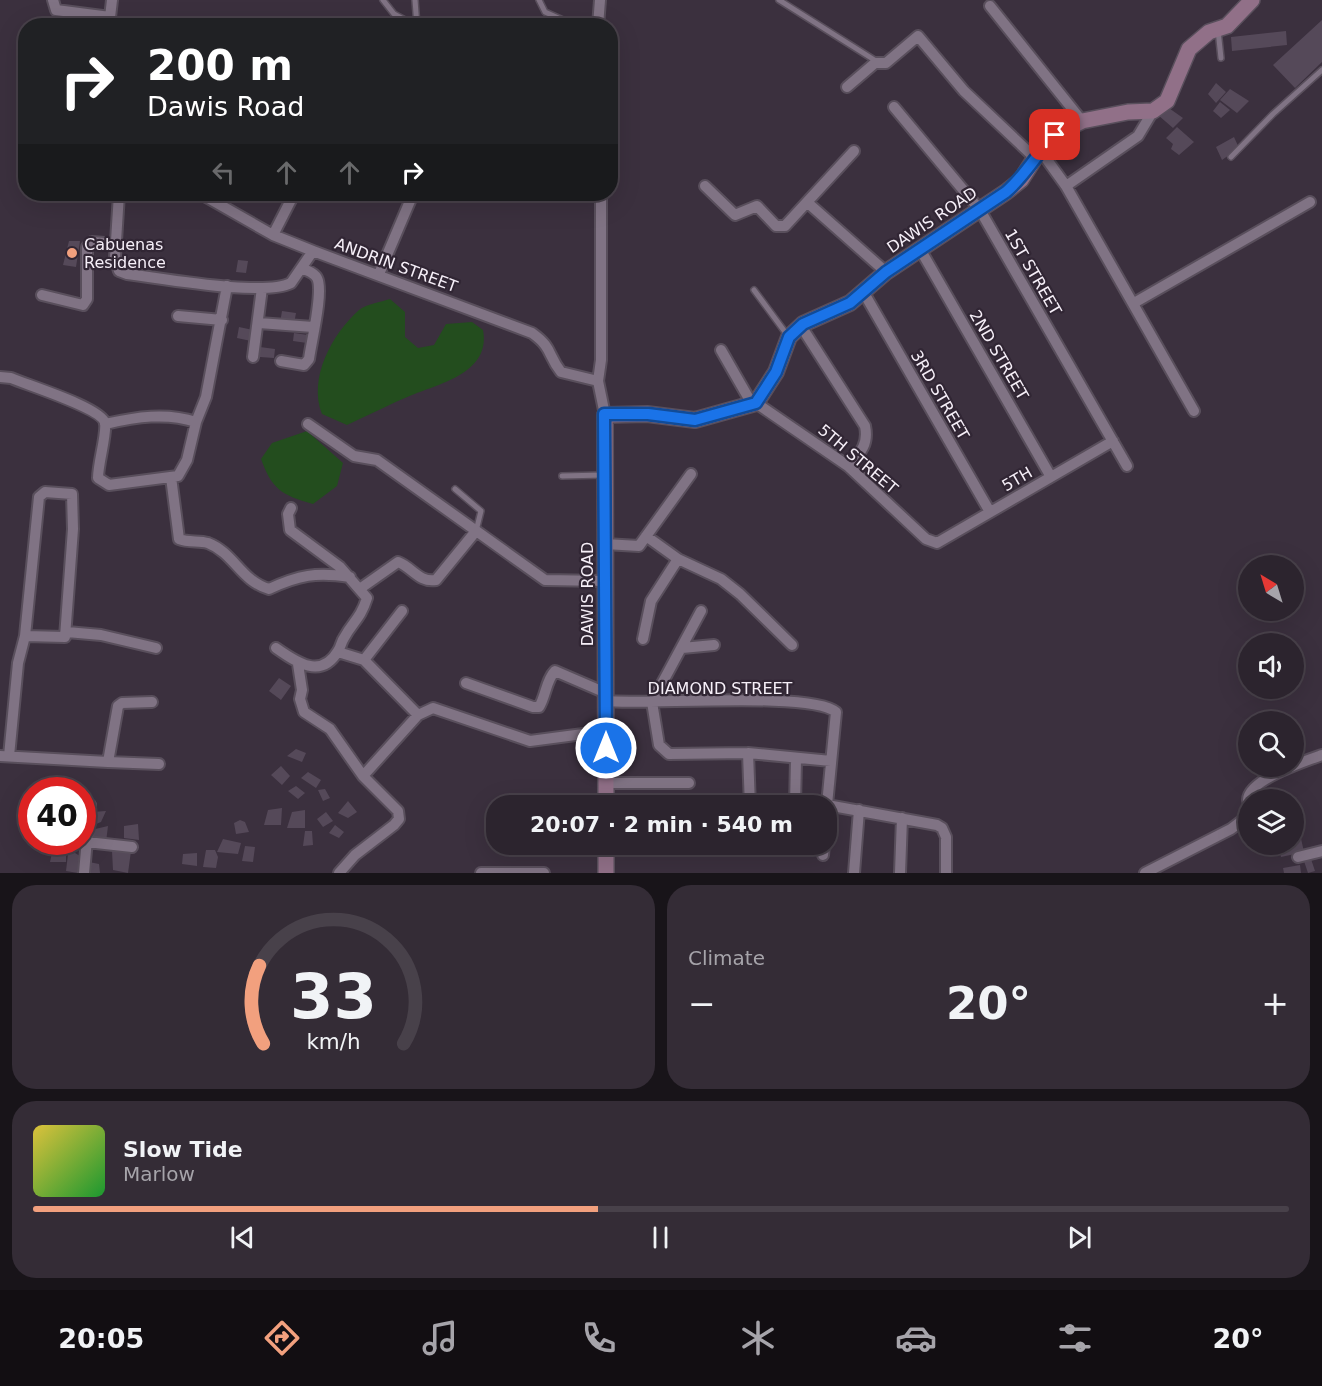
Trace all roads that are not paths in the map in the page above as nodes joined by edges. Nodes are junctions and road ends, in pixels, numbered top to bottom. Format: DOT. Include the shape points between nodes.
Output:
graph roads {
  1 [pos="53,0"];
  2 [pos="112,0"];
  3 [pos="383,0"];
  4 [pos="415,0"];
  5 [pos="539,0"];
  6 [pos="600,0"];
  7 [pos="779,0"];
  8 [pos="1247,2"];
  9 [pos="990,6"];
  10 [pos="95,18"];
  11 [pos="110,18"];
  12 [pos="402,18"];
  13 [pos="416,18"];
  14 [pos="558,18"];
  15 [pos="599,18"];
  16 [pos="1218,29"];
  17 [pos="1221,58"];
  18 [pos="878,62"];
  19 [pos="1322,70"];
  20 [pos="847,87"];
  21 [pos="894,107"];
  22 [pos="1153,111"];
  23 [pos="1082,121"];
  24 [pos="854,151"];
  25 [pos="1038,154"];
  26 [pos="1231,157"];
  27 [pos="705,186"];
  28 [pos="1066,186"];
  29 [pos="119,201"];
  30 [pos="213,201"];
  31 [pos="290,201"];
  32 [pos="410,201"];
  33 [pos="601,201"];
  34 [pos="808,202"];
  35 [pos="1310,202"];
  36 [pos="980,210"];
  37 [pos="273,235"];
  38 [pos="116,244"];
  39 [pos="920,249"];
  40 [pos="313,250"];
  41 [pos="302,268"];
  42 [pos="886,272"];
  43 [pos="379,274"];
  44 [pos="227,286"];
  45 [pos="262,288"];
  46 [pos="754,290"];
  47 [pos="864,293"];
  48 [pos="42,295"];
  49 [pos="1134,303"];
  50 [pos="178,316"];
  51 [pos="222,320"];
  52 [pos="259,323"];
  53 [pos="801,326"];
  54 [pos="313,327"];
  55 [pos="789,337"];
  56 [pos="721,350"];
  57 [pos="252,357"];
  58 [pos="280,361"];
  59 [pos="0,377"];
  60 [pos="598,381"];
  61 [pos="754,404"];
  62 [pos="1194,411"];
  63 [pos="604,414"];
  64 [pos="196,422"];
  65 [pos="105,424"];
  66 [pos="308,424"];
  67 [pos="1113,441"];
  68 [pos="848,466"];
  69 [pos="1127,466"];
  70 [pos="691,474"];
  71 [pos="562,476"];
  72 [pos="605,476"];
  73 [pos="171,477"];
  74 [pos="1051,477"];
  75 [pos="455,489"];
  76 [pos="291,508"];
  77 [pos="990,512"];
  78 [pos="476,531"];
  79 [pos="646,536"];
  80 [pos="937,543"];
  81 [pos="605,544"];
  82 [pos="678,559"];
  83 [pos="350,577"];
  84 [pos="605,581"];
  85 [pos="361,588"];
  86 [pos="402,611"];
  87 [pos="701,611"];
  88 [pos="67,633"];
  89 [pos="25,636"];
  90 [pos="643,639"];
  91 [pos="714,645"];
  92 [pos="792,645"];
  93 [pos="156,648"];
  94 [pos="276,648"];
  95 [pos="682,648"];
  96 [pos="338,652"];
  97 [pos="363,660"];
  98 [pos="298,664"];
  99 [pos="466,683"];
  100 [pos="606,697"];
  101 [pos="152,702"];
  102 [pos="652,702"];
  103 [pos="418,715"];
  104 [pos="606,731"];
  105 [pos="748,753"];
  106 [pos="1322,755"];
  107 [pos="5,756"];
  108 [pos="796,759"];
  109 [pos="831,761"];
  110 [pos="108,762"];
  111 [pos="159,764"];
  112 [pos="363,776"];
  113 [pos="606,783"];
  114 [pos="688,783"];
  115 [pos="1252,789"];
  116 [pos="606,795"];
  117 [pos="750,795"];
  118 [pos="795,795"];
  119 [pos="828,795"];
  120 [pos="837,807"];
  121 [pos="859,810"];
  122 [pos="902,818"];
  123 [pos="1238,824"];
  124 [pos="96,843"];
  125 [pos="132,847"];
  126 [pos="1322,851"];
  127 [pos="86,855"];
  128 [pos="355,855"];
  129 [pos="606,855"];
  130 [pos="1298,857"];
  131 [pos="84,873"];
  132 [pos="339,873"];
  133 [pos="353,873"];
  134 [pos="481,873"];
  135 [pos="544,873"];
  136 [pos="606,873"];
  137 [pos="854,873"];
  138 [pos="900,873"];
  139 [pos="946,873"];
  140 [pos="1145,873"];
  1 -- 10 [label="street" via="56,10"];
  2 -- 11 [label="street"];
  3 -- 12 [label="lane"];
  4 -- 13 [label="lane"];
  5 -- 14 [label="lane" via="545,12"];
  6 -- 15 [label="street"];
  7 -- 18 [label="lane"];
  8 -- 16 [label="street" via="1227,26"];
  9 -- 23 [label="street"];
  16 -- 17 [label="lane"];
  16 -- 22 [label="street" via="1189,50 1167,101"];
  18 -- 20 [label="street"];
  18 -- 25 [label="street" via="886,63 918,36 964,91"];
  19 -- 26 [label="lane"];
  21 -- 36 [label="street, 1ST STREET"];
  22 -- 23 [label="street, DAWIS ROAD"];
  22 -- 28 [label="street" via="1138,136"];
  23 -- 25 [label="street, DAWIS ROAD" via="1055,135"];
  24 -- 34 [label="street"];
  25 -- 28 [label="street"];
  25 -- 36 [label="street, DAWIS ROAD" via="1021,180"];
  27 -- 34 [label="street" via="731,213 757,206 780,227"];
  28 -- 49 [label="street"];
  29 -- 38 [label="street"];
  30 -- 37 [label="street"];
  31 -- 37 [label="street"];
  32 -- 43 [label="street"];
  33 -- 60 [label="street"];
  34 -- 42 [label="street"];
  35 -- 49 [label="street"];
  36 -- 39 [label="street, DAWIS ROAD"];
  36 -- 67 [label="street, 1ST STREET"];
  37 -- 40 [label="street"];
  38 -- 44 [label="street, ANDRIN STREET" via="119,271"];
  38 -- 48 [label="street" via="92,242 87,247 87,299 83,305"];
  39 -- 42 [label="street, DAWIS ROAD"];
  39 -- 74 [label="street, 2ND STREET"];
  40 -- 41 [label="street, ANDRIN STREET"];
  40 -- 43 [label="street, ANDRIN STREET"];
  41 -- 45 [label="street, ANDRIN STREET" via="285,286"];
  41 -- 54 [label="street" via="314,274 319,283"];
  42 -- 47 [label="street, DAWIS ROAD"];
  43 -- 60 [label="street, ANDRIN STREET" via="532,333 550,348 561,372"];
  44 -- 45 [label="street, ANDRIN STREET"];
  44 -- 51 [label="street"];
  45 -- 52 [label="street"];
  46 -- 55 [label="lane"];
  47 -- 53 [label="street, DAWIS ROAD"];
  47 -- 77 [label="street, 3RD STREET"];
  49 -- 62 [label="street"];
  50 -- 51 [label="street"];
  51 -- 64 [label="street" via="206,397"];
  52 -- 54 [label="street"];
  52 -- 57 [label="street"];
  53 -- 55 [label="street, DAWIS ROAD"];
  53 -- 68 [label="street" via="865,426 867,438 863,449"];
  54 -- 58 [label="street" via="309,359 304,365"];
  55 -- 61 [label="street, DAWIS ROAD" via="776,372"];
  56 -- 61 [label="street"];
  59 -- 65 [label="street" via="84,406 101,415"];
  60 -- 63 [label="street"];
  61 -- 63 [label="street" via="695,420"];
  61 -- 68 [label="street, 5TH STREET"];
  63 -- 72 [label="street, DAWIS ROAD"];
  64 -- 65 [label="street" via="140,416"];
  64 -- 73 [label="street" via="185,466 178,476"];
  65 -- 73 [label="street" via="98,478 109,485"];
  66 -- 78 [label="street" via="354,456 377,460"];
  67 -- 69 [label="street, 1ST STREET"];
  67 -- 74 [label="street, 5TH"];
  68 -- 80 [label="street, 5TH STREET" via="926,539"];
  70 -- 79 [label="street"];
  71 -- 72 [label="lane"];
  72 -- 81 [label="street, DAWIS ROAD"];
  73 -- 83 [label="street" via="180,538 206,542 229,557 257,585 269,589 296,576 324,573"];
  74 -- 77 [label="street, 5TH"];
  75 -- 78 [label="lane" via="481,511"];
  76 -- 83 [label="street" via="290,530"];
  77 -- 80 [label="street, 5TH"];
  78 -- 84 [label="street" via="545,580"];
  78 -- 85 [label="street" via="436,580 416,576 398,561"];
  79 -- 81 [label="street" via="635,548"];
  79 -- 82 [label="street"];
  81 -- 84 [label="street, DAWIS ROAD"];
  82 -- 90 [label="street" via="651,601"];
  82 -- 92 [label="street" via="721,579"];
  83 -- 85 [label="street"];
  84 -- 100 [label="street, DAWIS ROAD"];
  85 -- 96 [label="street" via="367,598 361,617 344,637"];
  86 -- 97 [label="street"];
  87 -- 95 [label="street"];
  88 -- 89 [label="street" via="62,639"];
  88 -- 89 [label="street" via="74,499 67,493 40,494"];
  88 -- 93 [label="street" via="101,635"];
  89 -- 107 [label="street"];
  91 -- 95 [label="street"];
  94 -- 98 [label="street"];
  95 -- 102 [label="street"];
  96 -- 97 [label="street"];
  96 -- 98 [label="street" via="326,665"];
  97 -- 103 [label="street"];
  98 -- 112 [label="street" via="304,712 330,729"];
  99 -- 100 [label="street" via="538,707 555,671"];
  100 -- 102 [label="street, DIAMOND STREET"];
  100 -- 104 [label="street, DAWIS ROAD"];
  101 -- 110 [label="street" via="118,705"];
  102 -- 105 [label="street" via="659,745 669,754"];
  102 -- 109 [label="street, DIAMOND STREET" via="709,699 810,703 833,709 836,712"];
  103 -- 104 [label="street" via="433,708 530,741"];
  103 -- 112 [label="street"];
  104 -- 113 [label="street, DAWIS ROAD"];
  105 -- 108 [label="street"];
  105 -- 117 [label="street"];
  106 -- 115 [label="street" via="1268,777"];
  107 -- 110 [label="street"];
  108 -- 109 [label="street"];
  108 -- 118 [label="street"];
  109 -- 119 [label="street"];
  110 -- 111 [label="street"];
  112 -- 128 [label="street" via="393,804 399,819"];
  113 -- 114 [label="street"];
  113 -- 116 [label="street, DAWIS ROAD"];
  120 -- 121 [label="street"];
  121 -- 122 [label="street"];
  121 -- 137 [label="street"];
  122 -- 138 [label="street"];
  122 -- 139 [label="street" via="942,828 946,837"];
  123 -- 140 [label="street"];
  124 -- 125 [label="street"];
  126 -- 130 [label="street"];
  127 -- 131 [label="street"];
  128 -- 132 [label="street"];
  128 -- 133 [label="street"];
  129 -- 136 [label="street"];
  134 -- 135 [label="street"];
}
